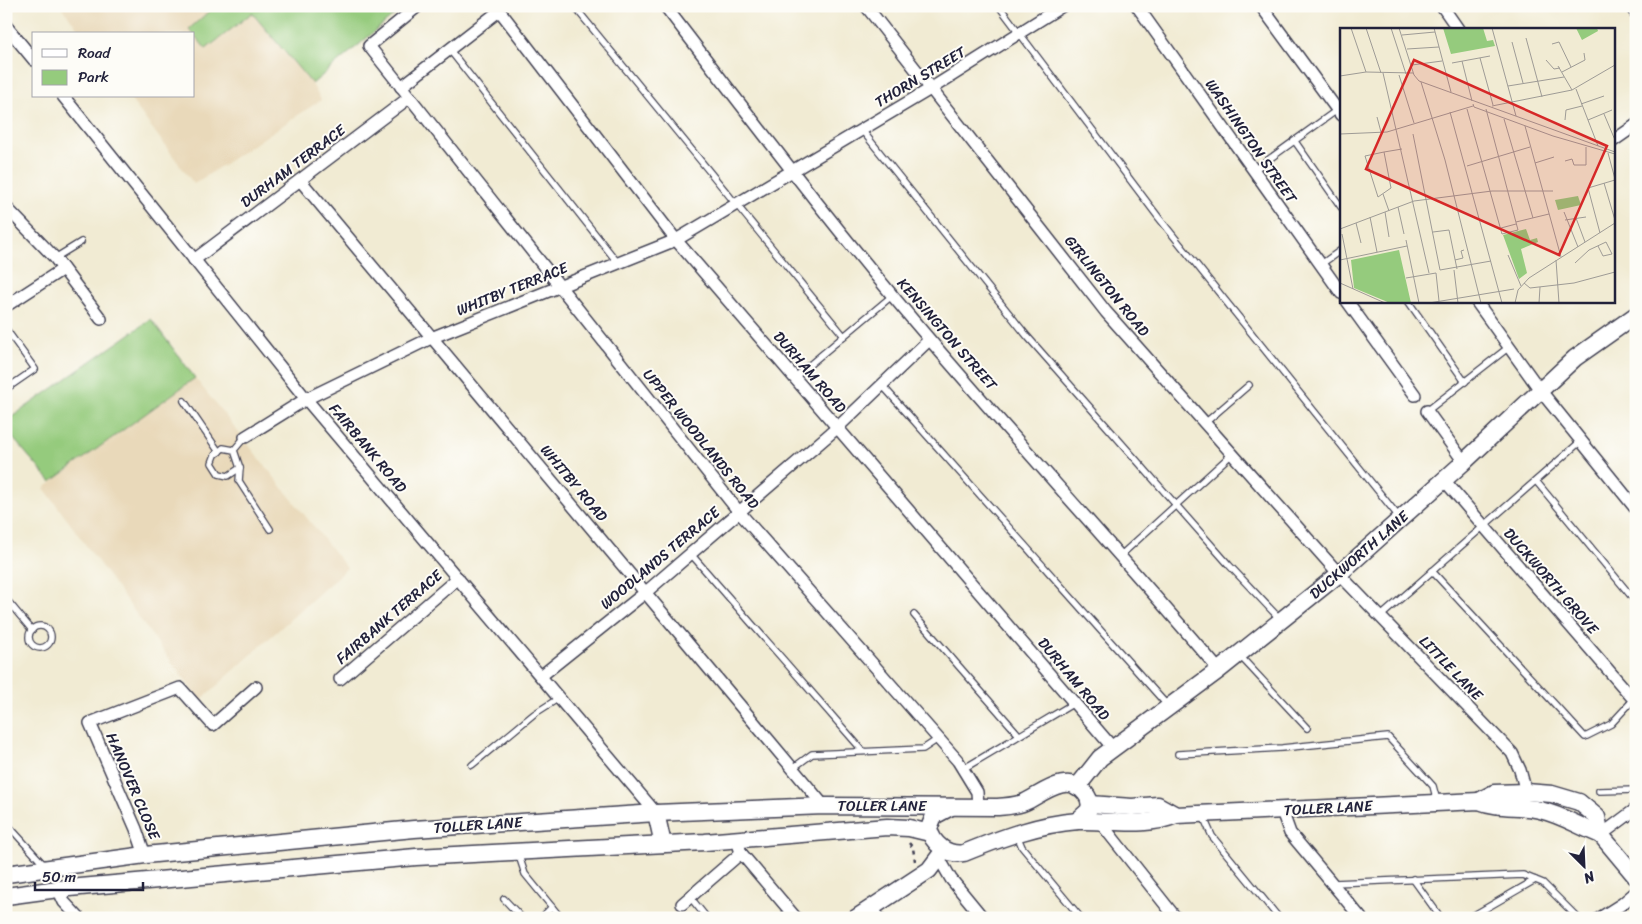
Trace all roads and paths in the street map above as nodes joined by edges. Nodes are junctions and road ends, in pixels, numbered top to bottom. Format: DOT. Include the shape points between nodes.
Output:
graph roads {
  1 [pos="418,6"];
  2 [pos="574,6"];
  3 [pos="665,6"];
  4 [pos="866,6"];
  5 [pos="999,6"];
  6 [pos="1062,6"];
  7 [pos="1137,6"];
  8 [pos="1261,6"];
  9 [pos="1442,6"];
  10 [pos="1630,6"];
  11 [pos="497,8"];
  12 [pos="1636,13"];
  13 [pos="6,26"];
  14 [pos="1457,28"];
  15 [pos="1020,32"];
  16 [pos="450,49"];
  17 [pos="32,58"];
  18 [pos="401,87"];
  19 [pos="932,88"];
  20 [pos="410,97"];
  21 [pos="65,98"];
  22 [pos="1339,112"];
  23 [pos="1636,125"];
  24 [pos="862,129"];
  25 [pos="1294,140"];
  26 [pos="1614,140"];
  27 [pos="791,170"];
  28 [pos="1253,170"];
  29 [pos="300,180"];
  30 [pos="735,204"];
  31 [pos="1340,206"];
  32 [pos="6,207"];
  33 [pos="676,240"];
  34 [pos="81,242"];
  35 [pos="1340,251"];
  36 [pos="55,258"];
  37 [pos="194,260"];
  38 [pos="618,263"];
  39 [pos="1320,265"];
  40 [pos="63,268"];
  41 [pos="559,286"];
  42 [pos="1340,292"];
  43 [pos="893,295"];
  44 [pos="1348,302"];
  45 [pos="1409,302"];
  46 [pos="1477,302"];
  47 [pos="6,306"];
  48 [pos="1636,315"];
  49 [pos="101,319"];
  50 [pos="6,329"];
  51 [pos="844,336"];
  52 [pos="431,338"];
  53 [pos="929,340"];
  54 [pos="1509,347"];
  55 [pos="795,377"];
  56 [pos="1465,382"];
  57 [pos="882,385"];
  58 [pos="1249,385"];
  59 [pos="6,389"];
  60 [pos="1540,390"];
  61 [pos="1415,395"];
  62 [pos="306,399"];
  63 [pos="184,401"];
  64 [pos="1427,411"];
  65 [pos="1205,423"];
  66 [pos="838,428"];
  67 [pos="245,437"];
  68 [pos="1581,441"];
  69 [pos="234,450"];
  70 [pos="219,452"];
  71 [pos="1232,454"];
  72 [pos="1464,462"];
  73 [pos="240,468"];
  74 [pos="1444,480"];
  75 [pos="1536,481"];
  76 [pos="1176,504"];
  77 [pos="1636,509"];
  78 [pos="739,512"];
  79 [pos="1401,519"];
  80 [pos="1484,526"];
  81 [pos="270,529"];
  82 [pos="690,553"];
  83 [pos="1121,555"];
  84 [pos="1432,571"];
  85 [pos="1339,574"];
  86 [pos="458,578"];
  87 [pos="646,592"];
  88 [pos="6,599"];
  89 [pos="1636,602"];
  90 [pos="914,615"];
  91 [pos="1381,616"];
  92 [pos="1282,621"];
  93 [pos="32,630"];
  94 [pos="1239,655"];
  95 [pos="1219,670"];
  96 [pos="541,676"];
  97 [pos="340,680"];
  98 [pos="256,687"];
  99 [pos="559,698"];
  100 [pos="1635,700"];
  101 [pos="1074,703"];
  102 [pos="1168,707"];
  103 [pos="1306,728"];
  104 [pos="1019,736"];
  105 [pos="938,739"];
  106 [pos="1113,748"];
  107 [pos="863,752"];
  108 [pos="1178,754"];
  109 [pos="472,765"];
  110 [pos="793,768"];
  111 [pos="963,769"];
  112 [pos="1077,786"];
  113 [pos="1599,790"];
  114 [pos="1636,790"];
  115 [pos="1526,792"];
  116 [pos="1479,801"];
  117 [pos="1437,803"];
  118 [pos="1090,804"];
  119 [pos="824,806"];
  120 [pos="952,806"];
  121 [pos="978,806"];
  122 [pos="1511,807"];
  123 [pos="1636,809"];
  124 [pos="1282,811"];
  125 [pos="656,813"];
  126 [pos="1176,815"];
  127 [pos="1203,815"];
  128 [pos="1077,822"];
  129 [pos="1100,822"];
  130 [pos="6,823"];
  131 [pos="515,823"];
  132 [pos="414,829"];
  133 [pos="826,831"];
  134 [pos="1016,832"];
  135 [pos="930,833"];
  136 [pos="1601,835"];
  137 [pos="902,839"];
  138 [pos="663,844"];
  139 [pos="739,846"];
  140 [pos="518,851"];
  141 [pos="942,854"];
  142 [pos="145,855"];
  143 [pos="416,857"];
  144 [pos="913,866"];
  145 [pos="46,868"];
  146 [pos="6,874"];
  147 [pos="1636,877"];
  148 [pos="1413,880"];
  149 [pos="1535,880"];
  150 [pos="1332,883"];
  151 [pos="58,889"];
  152 [pos="1636,892"];
  153 [pos="6,896"];
  154 [pos="504,899"];
  155 [pos="686,900"];
  156 [pos="552,907"];
  157 [pos="878,912"];
  158 [pos="79,918"];
  159 [pos="522,918"];
  160 [pos="541,918"];
  161 [pos="561,918"];
  162 [pos="707,918"];
  163 [pos="796,918"];
  164 [pos="856,918"];
  165 [pos="984,918"];
  166 [pos="1081,918"];
  167 [pos="1176,918"];
  168 [pos="1279,918"];
  169 [pos="1361,918"];
  170 [pos="1441,918"];
  171 [pos="1469,918"];
  172 [pos="1578,918"];
  173 [pos="1600,918"];
  1 -- 18 [label="street, UPPER WOODLANDS ROAD" via="369,46"];
  2 -- 30 [label="lane"];
  3 -- 27 [label="street, KENSINGTON STREET"];
  4 -- 19 [label="street, GIRLINGTON ROAD"];
  5 -- 15 [label="lane"];
  6 -- 15 [label="street, THORN STREET"];
  7 -- 28 [label="street, WASHINGTON STREET"];
  8 -- 22 [label="street"];
  9 -- 14 [label="street"];
  10 -- 12 [label="street"];
  11 -- 16 [label="street"];
  11 -- 33 [label="street, DURHAM ROAD"];
  13 -- 17 [label="street"];
  15 -- 19 [label="street, THORN STREET"];
  15 -- 79 [label="lane" via="1159,218"];
  16 -- 18 [label="street"];
  16 -- 38 [label="lane"];
  18 -- 20 [label="street, UPPER WOODLANDS ROAD"];
  19 -- 24 [label="street, THORN STREET"];
  19 -- 65 [label="street, GIRLINGTON ROAD" via="1106,312"];
  20 -- 29 [label="street, DURHAM TERRACE"];
  20 -- 41 [label="street, UPPER WOODLANDS ROAD"];
  21 -- 37 [label="street, FAIRBANK ROAD"];
  22 -- 25 [label="lane"];
  23 -- 26 [label="street"];
  24 -- 27 [label="street, THORN STREET"];
  24 -- 76 [label="lane" via="1027,336"];
  25 -- 28 [label="lane"];
  25 -- 31 [label="lane"];
  27 -- 30 [label="street, WHITBY TERRACE"];
  27 -- 43 [label="street, KENSINGTON STREET"];
  28 -- 39 [label="street, WASHINGTON STREET"];
  29 -- 37 [label="street, DURHAM TERRACE"];
  29 -- 52 [label="street, WHITBY ROAD"];
  30 -- 33 [label="street, WHITBY TERRACE"];
  30 -- 51 [label="lane"];
  32 -- 36 [label="street"];
  33 -- 38 [label="street, WHITBY TERRACE"];
  33 -- 55 [label="street, DURHAM ROAD"];
  34 -- 36 [label="lane"];
  35 -- 39 [label="lane"];
  36 -- 40 [label="street"];
  37 -- 62 [label="street, FAIRBANK ROAD"];
  38 -- 41 [label="street, WHITBY TERRACE"];
  39 -- 42 [label="street, WASHINGTON STREET"];
  40 -- 47 [label="street"];
  40 -- 49 [label="street"];
  41 -- 52 [label="street, WHITBY TERRACE"];
  41 -- 78 [label="street, UPPER WOODLANDS ROAD"];
  43 -- 51 [label="lane"];
  43 -- 53 [label="street, KENSINGTON STREET"];
  44 -- 61 [label="street"];
  45 -- 56 [label="lane"];
  46 -- 54 [label="street"];
  48 -- 60 [label="main road, DUCKWORTH LANE" via="1575,358"];
  50 -- 59 [label="lane" via="35,369"];
  51 -- 55 [label="lane"];
  52 -- 62 [label="street, WHITBY TERRACE"];
  52 -- 87 [label="street, WHITBY ROAD"];
  53 -- 57 [label="street, WOODLANDS TERRACE"];
  53 -- 83 [label="street, KENSINGTON STREET"];
  54 -- 56 [label="lane"];
  54 -- 60 [label="street"];
  55 -- 66 [label="street, DURHAM ROAD"];
  56 -- 64 [label="lane"];
  57 -- 66 [label="street, WOODLANDS TERRACE"];
  57 -- 102 [label="lane"];
  58 -- 65 [label="lane"];
  60 -- 68 [label="street"];
  60 -- 72 [label="main road, DUCKWORTH LANE"];
  62 -- 67 [label="street, WHITBY TERRACE"];
  62 -- 86 [label="street, FAIRBANK ROAD"];
  63 -- 70 [label="lane"];
  64 -- 72 [label="street"];
  65 -- 71 [label="street, GIRLINGTON ROAD"];
  66 -- 78 [label="street, WOODLANDS TERRACE"];
  66 -- 101 [label="street, DURHAM ROAD"];
  67 -- 69 [label="lane"];
  68 -- 75 [label="lane"];
  68 -- 77 [label="street"];
  69 -- 70 [label="lane" via="223,448"];
  69 -- 73 [label="lane"];
  70 -- 73 [label="lane" via="212,463 219,474 228,476"];
  71 -- 76 [label="lane"];
  71 -- 85 [label="street, GIRLINGTON ROAD"];
  72 -- 74 [label="main road, DUCKWORTH LANE"];
  73 -- 81 [label="lane" via="239,481"];
  74 -- 79 [label="main road, DUCKWORTH LANE"];
  74 -- 80 [label="street, DUCKWORTH GROVE"];
  75 -- 80 [label="lane"];
  75 -- 89 [label="lane"];
  76 -- 83 [label="lane"];
  76 -- 92 [label="lane"];
  78 -- 82 [label="street, WOODLANDS TERRACE"];
  78 -- 105 [label="street, UPPER WOODLANDS ROAD"];
  79 -- 85 [label="main road, DUCKWORTH LANE"];
  80 -- 84 [label="lane"];
  80 -- 100 [label="street, DUCKWORTH GROVE"];
  82 -- 87 [label="street, WOODLANDS TERRACE"];
  82 -- 107 [label="lane"];
  83 -- 95 [label="street, KENSINGTON STREET"];
  84 -- 91 [label="lane"];
  84 -- 100 [label="lane" via="1585,737 1611,724"];
  85 -- 91 [label="street, LITTLE LANE"];
  85 -- 92 [label="main road, DUCKWORTH LANE"];
  86 -- 96 [label="street, FAIRBANK ROAD"];
  86 -- 97 [label="street, FAIRBANK TERRACE"];
  87 -- 96 [label="street, WOODLANDS TERRACE"];
  87 -- 110 [label="street, WHITBY ROAD"];
  88 -- 93 [label="lane"];
  90 -- 104 [label="lane"];
  91 -- 115 [label="street, LITTLE LANE" via="1512,754"];
  92 -- 94 [label="main road, DUCKWORTH LANE"];
  94 -- 95 [label="main road, DUCKWORTH LANE"];
  94 -- 103 [label="lane"];
  95 -- 102 [label="main road, DUCKWORTH LANE"];
  96 -- 99 [label="street, FAIRBANK ROAD"];
  98 -- 142 [label="street, HANOVER CLOSE" via="213,725 180,688 90,723"];
  99 -- 109 [label="lane" via="534,714"];
  99 -- 125 [label="street, FAIRBANK ROAD"];
  101 -- 104 [label="lane"];
  101 -- 106 [label="street, DURHAM ROAD"];
  102 -- 106 [label="main road, DUCKWORTH LANE"];
  104 -- 111 [label="lane"];
  105 -- 107 [label="lane" via="923,749"];
  105 -- 111 [label="street, UPPER WOODLANDS ROAD"];
  106 -- 112 [label="main road, DUCKWORTH LANE" via="1091,767"];
  107 -- 110 [label="lane" via="812,754"];
  108 -- 117 [label="lane" via="1388,737 1433,786"];
  110 -- 119 [label="street, WHITBY ROAD"];
  111 -- 121 [label="street, UPPER WOODLANDS ROAD" via="976,792"];
  112 -- 118 [label="main road" via="1086,794"];
  112 -- 121 [label="main road, TOLLER LANE" via="1054,786 1014,805"];
  113 -- 114 [label="lane"];
  115 -- 116 [label="main road, TOLLER LANE" via="1494,793"];
  115 -- 122 [label="main road"];
  115 -- 136 [label="main road, TOLLER LANE" via="1552,794 1579,802 1597,817"];
  116 -- 117 [label="main road, TOLLER LANE"];
  116 -- 122 [label="main road, TOLLER LANE" via="1495,807"];
  117 -- 124 [label="main road, TOLLER LANE"];
  118 -- 126 [label="main road, TOLLER LANE" via="1158,805"];
  118 -- 128 [label="main road" via="1086,814"];
  119 -- 120 [label="main road, TOLLER LANE"];
  119 -- 125 [label="main road, TOLLER LANE"];
  119 -- 133 [label="main road"];
  120 -- 121 [label="main road, TOLLER LANE"];
  120 -- 135 [label="main road, TOLLER LANE" via="934,816"];
  122 -- 136 [label="main road, TOLLER LANE" via="1547,812"];
  123 -- 136 [label="street"];
  124 -- 127 [label="main road, TOLLER LANE"];
  124 -- 150 [label="street" via="1290,833"];
  125 -- 131 [label="main road, TOLLER LANE"];
  125 -- 138 [label="main road"];
  126 -- 127 [label="main road, TOLLER LANE"];
  126 -- 129 [label="main road, TOLLER LANE" via="1160,822"];
  127 -- 168 [label="lane" via="1212,836"];
  128 -- 129 [label="main road, TOLLER LANE"];
  128 -- 134 [label="main road, TOLLER LANE"];
  129 -- 167 [label="street"];
  130 -- 145 [label="lane"];
  131 -- 132 [label="main road, TOLLER LANE"];
  131 -- 140 [label="main road"];
  132 -- 142 [label="main road, TOLLER LANE"];
  132 -- 143 [label="main road"];
  133 -- 135 [label="main road, TOLLER LANE" via="898,826"];
  133 -- 139 [label="main road, TOLLER LANE"];
  134 -- 141 [label="main road, TOLLER LANE" via="964,853"];
  134 -- 166 [label="lane" via="1022,847"];
  135 -- 141 [label="main road, TOLLER LANE"];
  136 -- 147 [label="main road, TOLLER LANE"];
  137 -- 144 [label="path" via="913,848"];
  138 -- 139 [label="main road, TOLLER LANE"];
  138 -- 140 [label="main road, TOLLER LANE"];
  139 -- 155 [label="street"];
  139 -- 163 [label="street"];
  140 -- 143 [label="main road, TOLLER LANE"];
  140 -- 156 [label="lane" via="525,874"];
  141 -- 157 [label="main road" via="929,870"];
  141 -- 165 [label="street" via="951,879"];
  142 -- 145 [label="main road, TOLLER LANE"];
  143 -- 151 [label="main road, TOLLER LANE"];
  145 -- 146 [label="main road, TOLLER LANE"];
  145 -- 151 [label="main road"];
  148 -- 149 [label="lane" via="1524,875"];
  148 -- 150 [label="lane"];
  148 -- 170 [label="lane"];
  149 -- 171 [label="lane"];
  149 -- 172 [label="lane" via="1543,883"];
  150 -- 169 [label="street"];
  151 -- 153 [label="main road, TOLLER LANE"];
  151 -- 158 [label="street" via="64,902"];
  152 -- 173 [label="street"];
  154 -- 159 [label="lane"];
  155 -- 162 [label="lane"];
  156 -- 160 [label="lane"];
  156 -- 161 [label="lane"];
  157 -- 164 [label="main road"];
}
